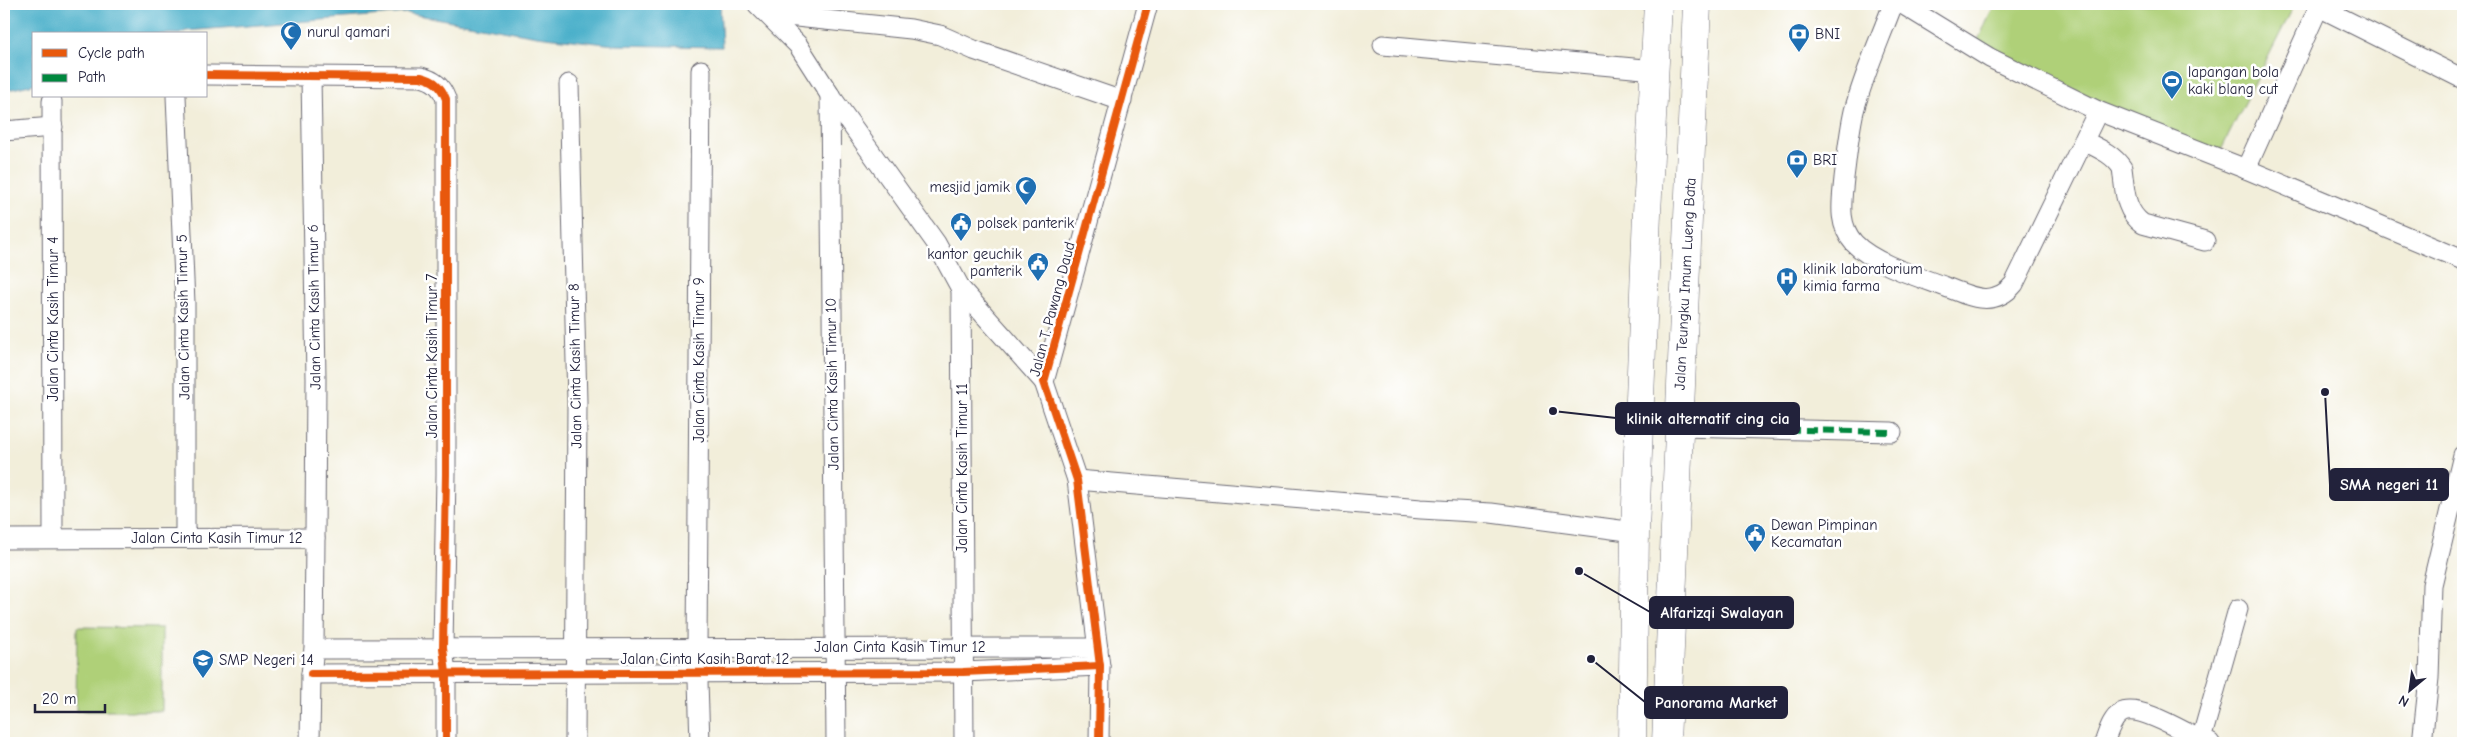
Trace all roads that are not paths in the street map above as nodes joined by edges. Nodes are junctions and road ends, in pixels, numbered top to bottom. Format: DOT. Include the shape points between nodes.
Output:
graph roads {
  1 [pos="1148,4"];
  2 [pos="1658,4"];
  3 [pos="1697,4"];
  4 [pos="1893,4"];
  5 [pos="1902,4"];
  6 [pos="2319,5"];
  7 [pos="763,9"];
  8 [pos="1383,45"];
  9 [pos="701,70"];
  10 [pos="1654,70"];
  11 [pos="208,75"];
  12 [pos="310,76"];
  13 [pos="2463,79"];
  14 [pos="569,84"];
  15 [pos="830,95"];
  16 [pos="176,98"];
  17 [pos="52,100"];
  18 [pos="1122,101"];
  19 [pos="2098,111"];
  20 [pos="53,127"];
  21 [pos="4,131"];
  22 [pos="2084,140"];
  23 [pos="2246,169"];
  24 [pos="2205,241"];
  25 [pos="2463,260"];
  26 [pos="961,289"];
  27 [pos="1044,382"];
  28 [pos="1679,427"];
  29 [pos="1892,432"];
  30 [pos="2463,455"];
  31 [pos="1076,480"];
  32 [pos="1635,532"];
  33 [pos="53,537"];
  34 [pos="185,538"];
  35 [pos="315,538"];
  36 [pos="4,539"];
  37 [pos="2238,609"];
  38 [pos="962,646"];
  39 [pos="835,647"];
  40 [pos="443,648"];
  41 [pos="576,648"];
  42 [pos="314,649"];
  43 [pos="697,650"];
  44 [pos="1099,657"];
  45 [pos="699,672"];
  46 [pos="836,672"];
  47 [pos="963,672"];
  48 [pos="446,673"];
  49 [pos="575,673"];
  50 [pos="311,674"];
  51 [pos="2206,741"];
  52 [pos="310,743"];
  53 [pos="446,743"];
  54 [pos="575,743"];
  55 [pos="700,743"];
  56 [pos="836,743"];
  57 [pos="964,743"];
  58 [pos="1099,743"];
  59 [pos="1632,743"];
  60 [pos="1666,743"];
  61 [pos="2104,743"];
  62 [pos="2422,743"];
  1 -- 18 [label="street, Jalan T. Pawang Daud"];
  2 -- 10 [label="highway"];
  3 -- 28 [label="highway, Jalan Teungku Imum Lueng Bata"];
  4 -- 22 [label="street" via="1854,110 1847,149 1841,215 1854,242 1868,253 1901,270 1959,292 1984,299 2006,294 2014,284"];
  5 -- 19 [label="street" via="1990,58"];
  6 -- 13 [label="street"];
  6 -- 23 [label="street"];
  7 -- 15 [label="street" via="798,45"];
  7 -- 18 [label="street" via="940,35 974,50"];
  8 -- 10 [label="street"];
  9 -- 43 [label="street, Jalan Cinta Kasih Timur 9"];
  10 -- 32 [label="highway"];
  11 -- 12 [label="street"];
  12 -- 35 [label="street, Jalan Cinta Kasih Timur 6" via="316,380"];
  12 -- 40 [label="street, Jalan Cinta Kasih Timur 7" via="421,77 436,83 446,99"];
  14 -- 41 [label="street, Jalan Cinta Kasih Timur 8" via="577,402"];
  15 -- 26 [label="street" via="936,243"];
  15 -- 39 [label="street, Jalan Cinta Kasih Timur 10"];
  16 -- 34 [label="street, Jalan Cinta Kasih Timur 5" via="185,303"];
  17 -- 20 [label="street, Jalan Cinta Kasih Timur 4"];
  18 -- 27 [label="street, Jalan T. Pawang Daud"];
  19 -- 22 [label="street"];
  19 -- 23 [label="street"];
  20 -- 21 [label="street"];
  20 -- 33 [label="street, Jalan Cinta Kasih Timur 4"];
  22 -- 24 [label="street" via="2111,155 2122,168 2128,206 2135,218 2143,224"];
  23 -- 25 [label="street"];
  26 -- 27 [label="street"];
  26 -- 38 [label="street, Jalan Cinta Kasih Timur 11"];
  27 -- 31 [label="street, Jalan T. Pawang Daud"];
  28 -- 29 [label="street"];
  28 -- 60 [label="highway, Jalan Teungku Imum Lueng Bata"];
  30 -- 62 [label="street" via="2432,585 2429,678"];
  31 -- 32 [label="street" via="1491,513"];
  31 -- 44 [label="street, Jalan T. Pawang Daud"];
  32 -- 59 [label="highway"];
  33 -- 34 [label="street, Jalan Cinta Kasih Timur 12"];
  33 -- 36 [label="street, Jalan Cinta Kasih Timur 12"];
  34 -- 35 [label="street, Jalan Cinta Kasih Timur 12"];
  35 -- 42 [label="street, Jalan Cinta Kasih Timur 12"];
  37 -- 51 [label="street"];
  38 -- 39 [label="street, Jalan Cinta Kasih Timur 12"];
  38 -- 44 [label="street, Jalan Cinta Kasih Timur 12"];
  38 -- 47 [label="street, Jalan Cinta Kasih Timur 11"];
  39 -- 43 [label="street, Jalan Cinta Kasih Timur 12"];
  39 -- 46 [label="street, Jalan Cinta Kasih Timur 10"];
  40 -- 41 [label="street, Jalan Cinta Kasih Timur 12"];
  40 -- 42 [label="street, Jalan Cinta Kasih Timur 12"];
  40 -- 48 [label="street, Jalan Cinta Kasih Timur 7"];
  41 -- 43 [label="street, Jalan Cinta Kasih Timur 12"];
  41 -- 49 [label="street, Jalan Cinta Kasih Timur 8"];
  42 -- 50 [label="street"];
  43 -- 45 [label="street, Jalan Cinta Kasih Timur 9"];
  44 -- 47 [label="street, Jalan Cinta Kasih Barat 12"];
  44 -- 58 [label="street, Jalan T. Pawang Daud"];
  45 -- 46 [label="street, Jalan Cinta Kasih Barat 12"];
  45 -- 49 [label="street, Jalan Cinta Kasih Barat 12"];
  45 -- 55 [label="street, Jalan Cinta Kasih Timur 9"];
  46 -- 47 [label="street, Jalan Cinta Kasih Barat 12"];
  46 -- 56 [label="street, Jalan Cinta Kasih Timur 10"];
  47 -- 57 [label="street, Jalan Cinta Kasih Timur 11"];
  48 -- 49 [label="street, Jalan Cinta Kasih Barat 12"];
  48 -- 50 [label="street, Jalan Cinta Kasih Barat 12"];
  48 -- 53 [label="street, Jalan Cinta Kasih Timur 7"];
  49 -- 54 [label="street, Jalan Cinta Kasih Timur 8"];
  50 -- 52 [label="street"];
  51 -- 61 [label="street" via="2143,712 2131,711 2122,712 2114,719"];
}
